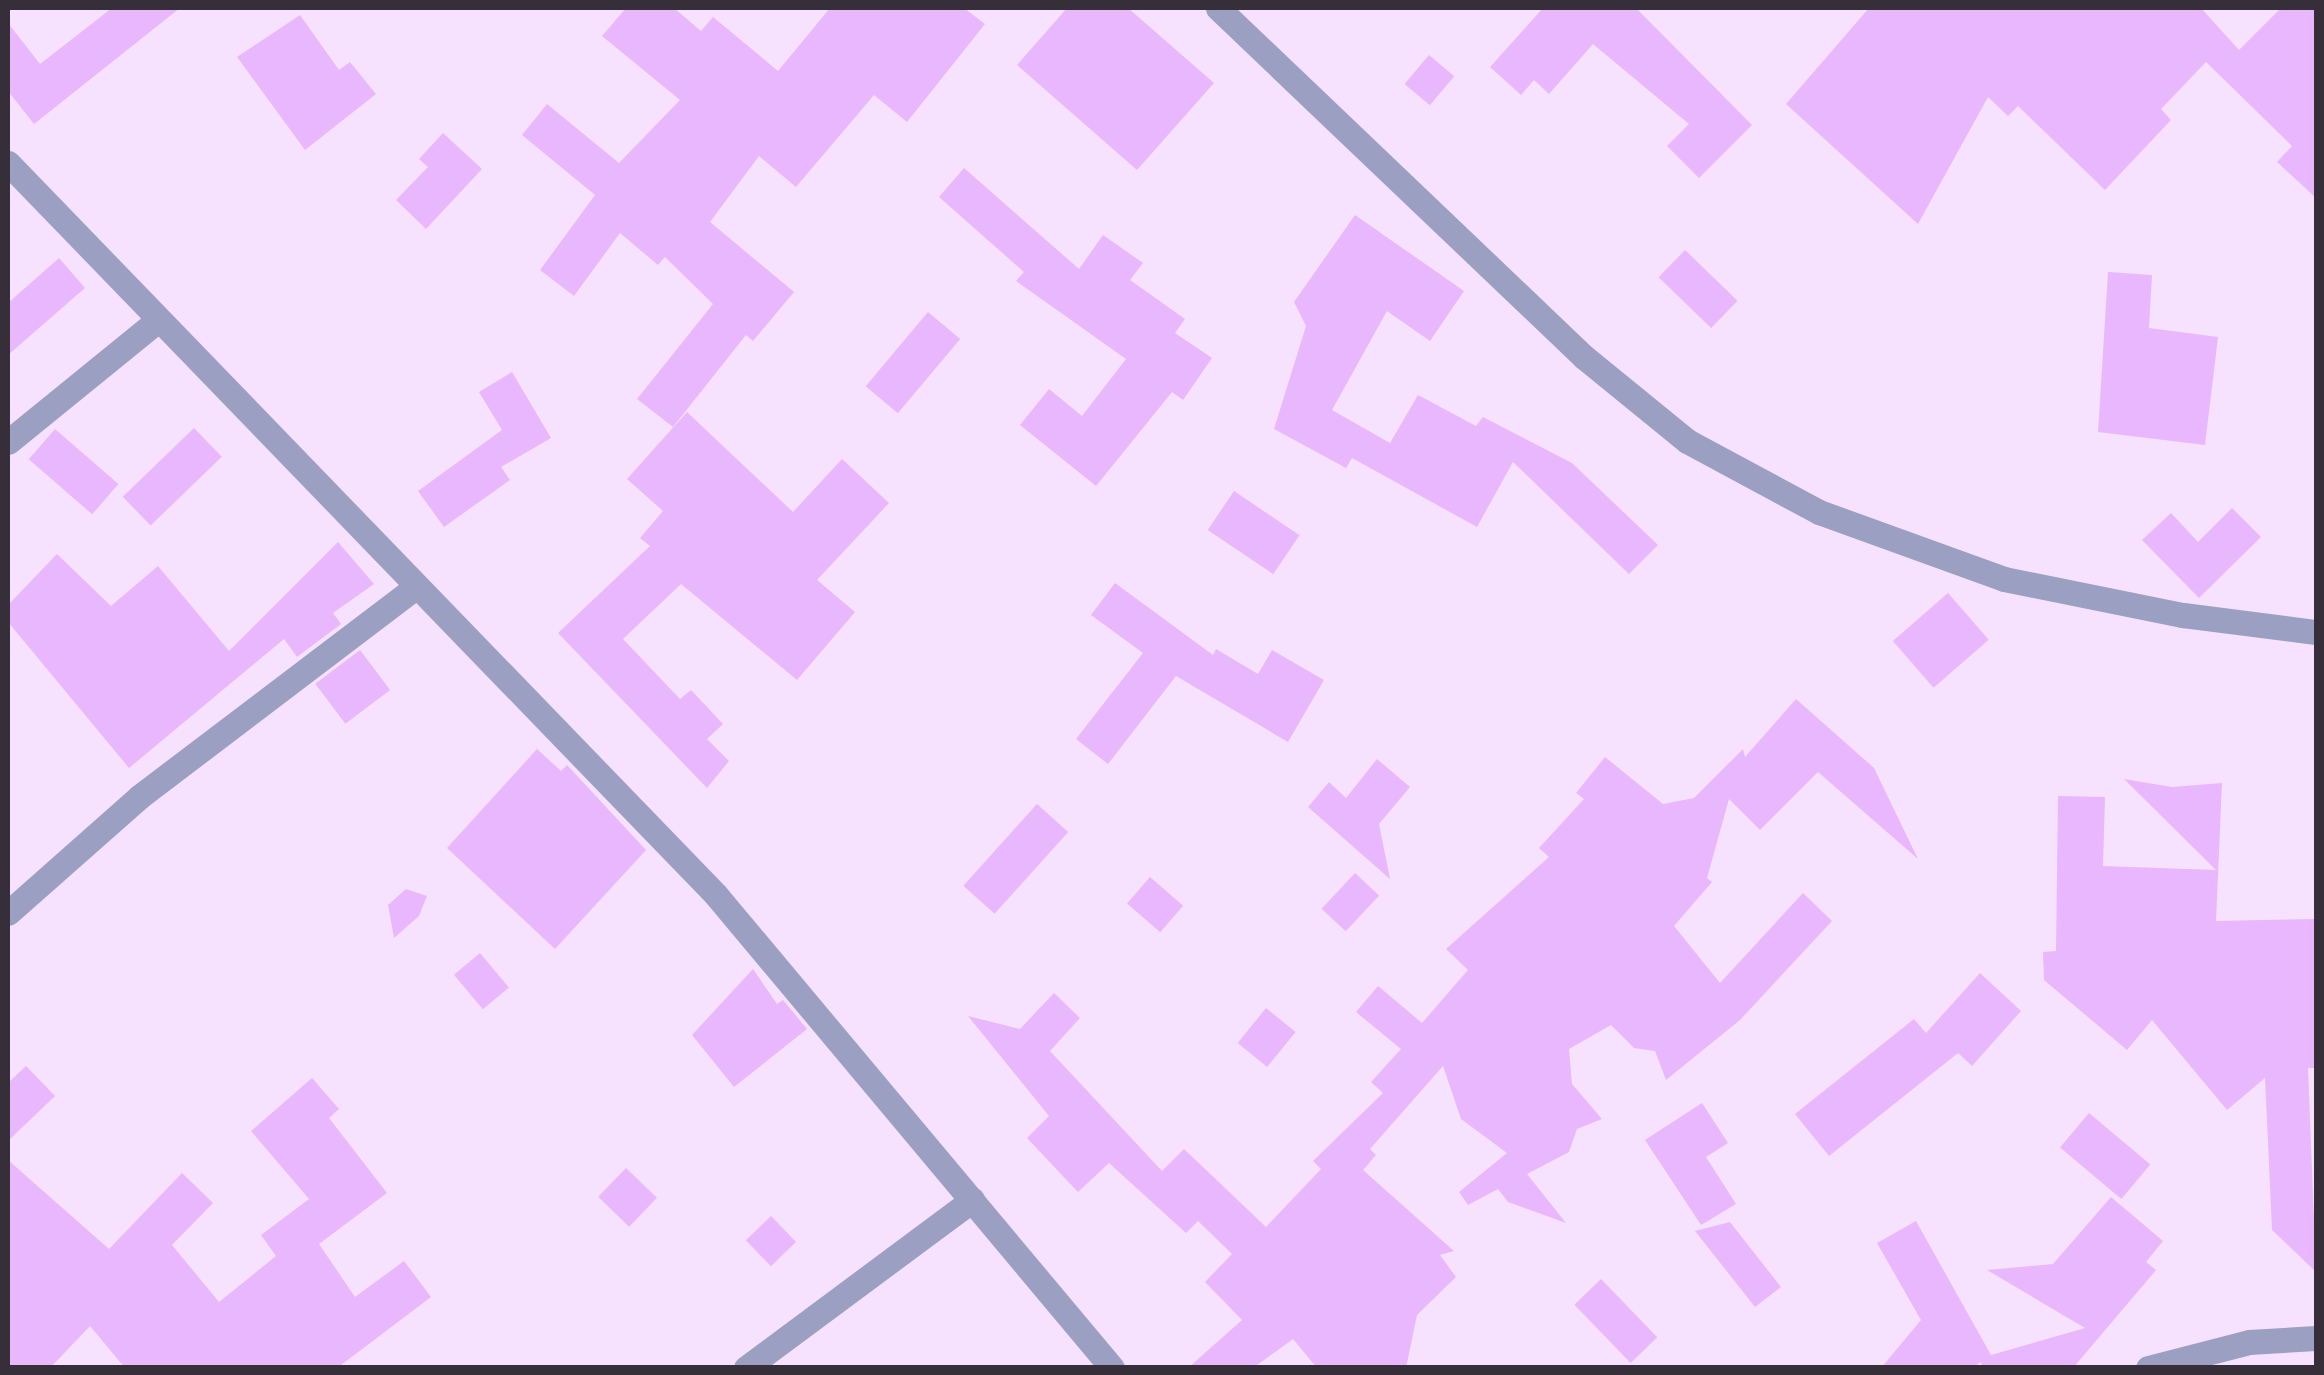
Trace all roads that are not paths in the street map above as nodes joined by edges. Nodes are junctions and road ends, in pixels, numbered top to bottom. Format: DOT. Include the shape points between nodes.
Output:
graph roads {
  1 [pos="1218,8"];
  2 [pos="8,163"];
  3 [pos="158,320"];
  4 [pos="8,442"];
  5 [pos="416,587"];
  6 [pos="2316,632"];
  7 [pos="8,913"];
  8 [pos="972,1200"];
  9 [pos="2316,1338"];
  10 [pos="746,1368"];
  11 [pos="1112,1368"];
  12 [pos="2148,1368"];
  1 -- 6 [label="street" via="1584,357 1687,441 1819,512 2004,579 2183,615"];
  2 -- 3 [label="street"];
  3 -- 4 [label="street"];
  3 -- 5 [label="street"];
  5 -- 7 [label="street" via="139,798"];
  5 -- 8 [label="street" via="716,895"];
  8 -- 10 [label="street"];
  8 -- 11 [label="street"];
  9 -- 12 [label="street" via="2249,1342"];
}
